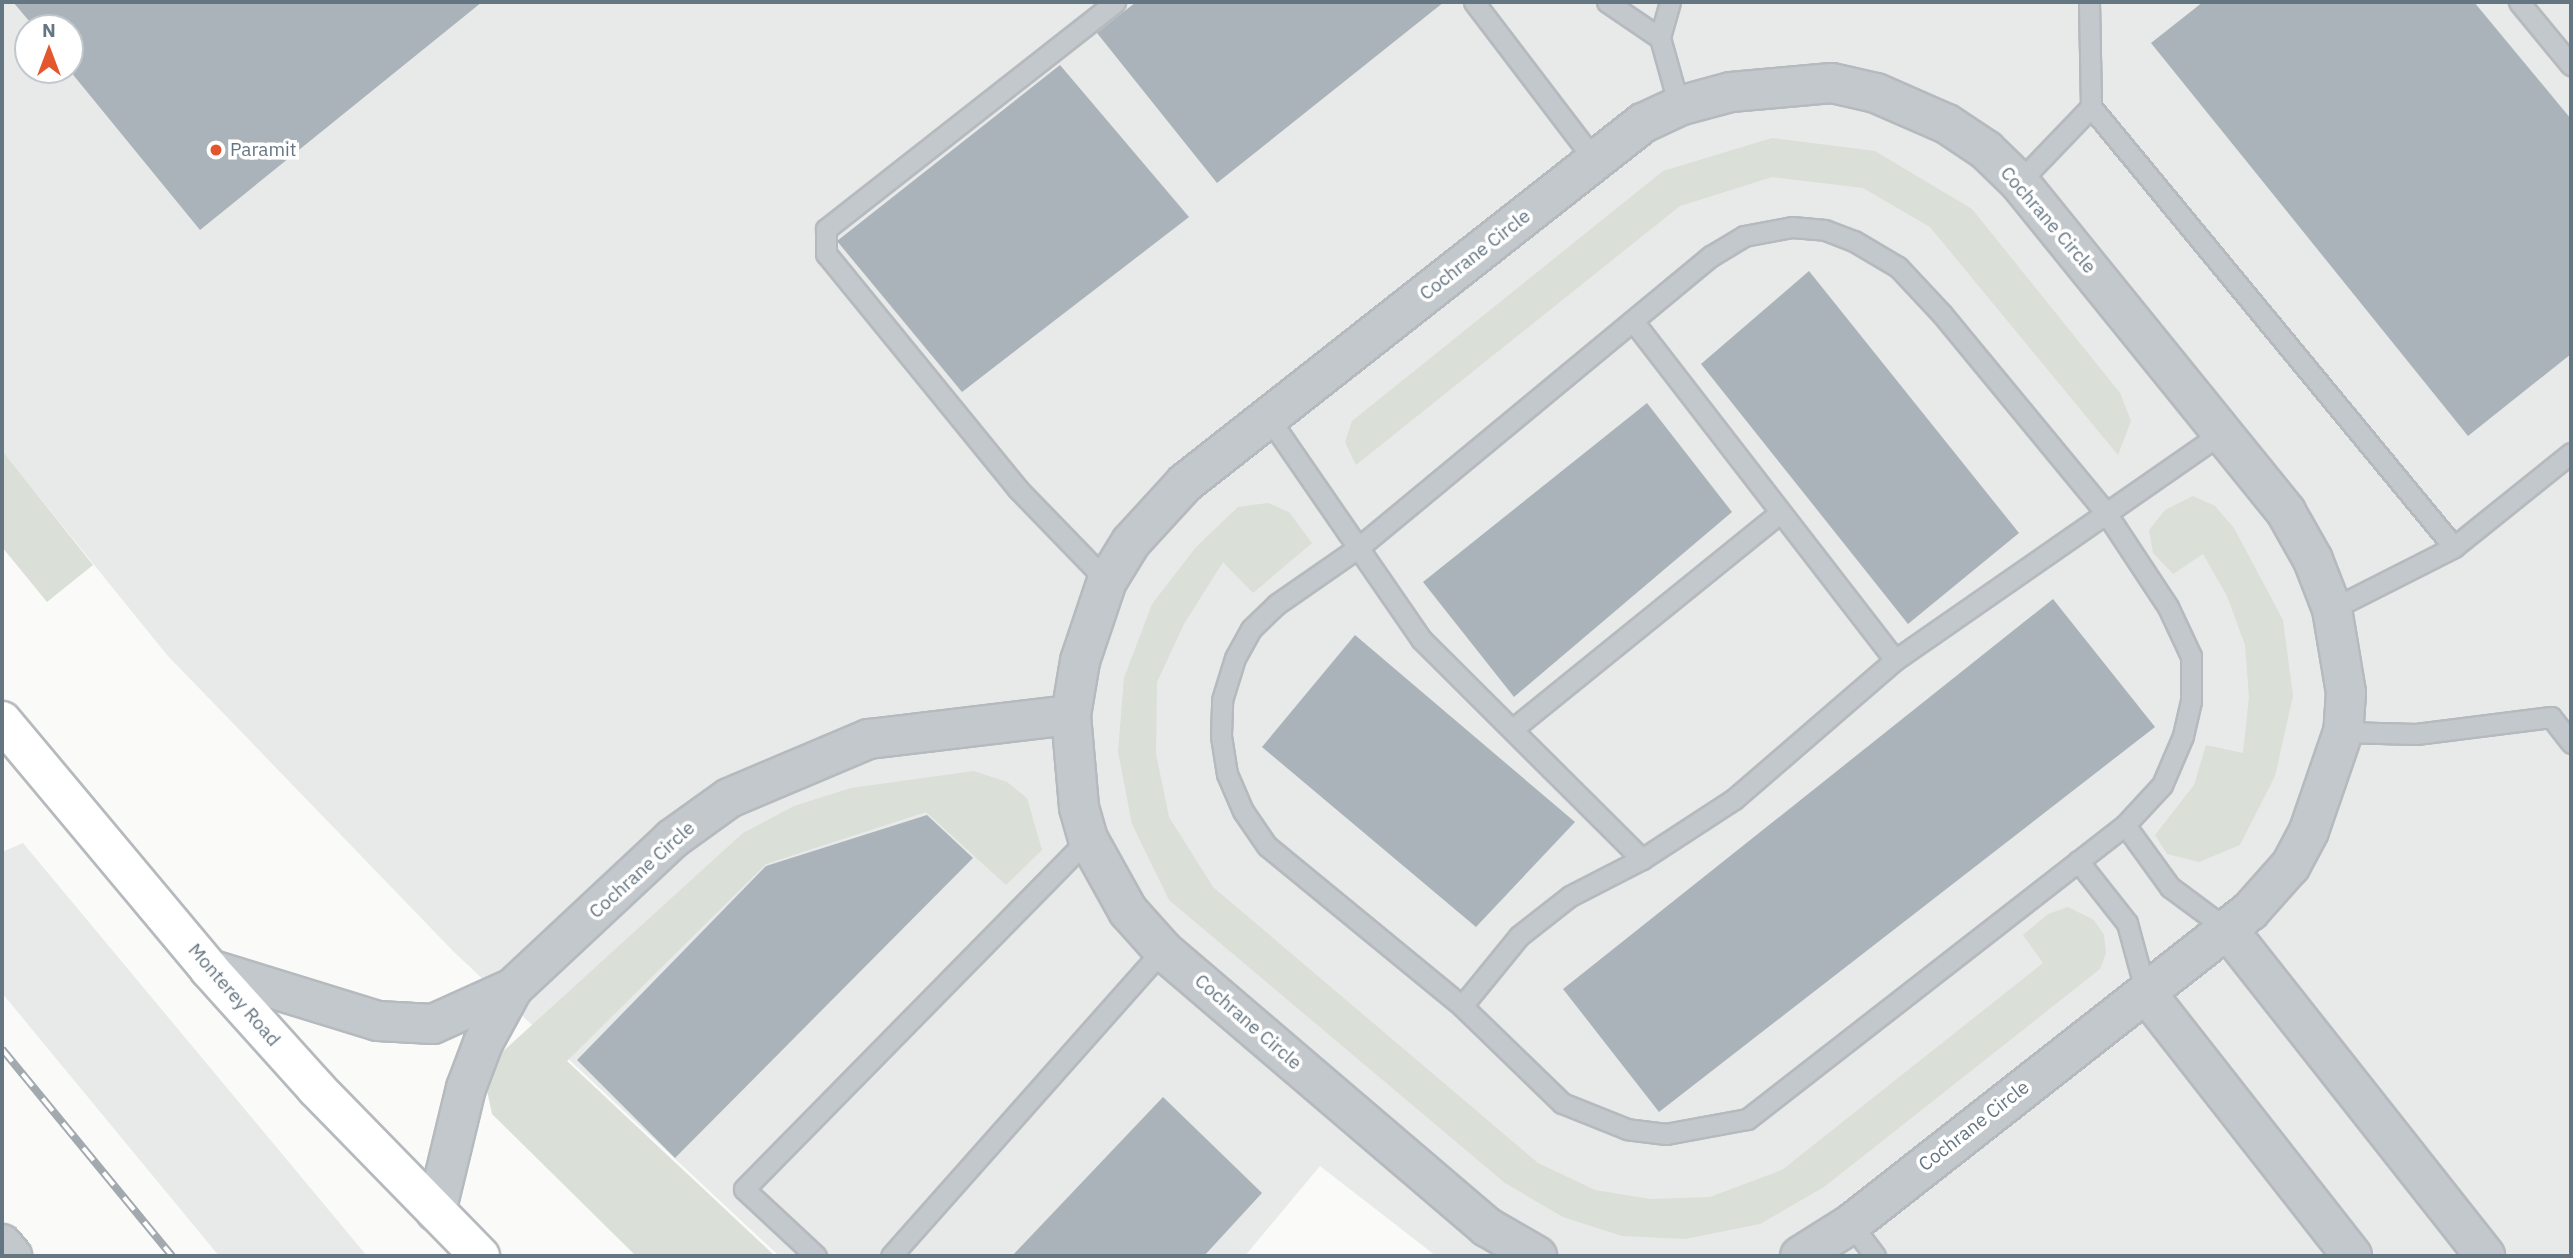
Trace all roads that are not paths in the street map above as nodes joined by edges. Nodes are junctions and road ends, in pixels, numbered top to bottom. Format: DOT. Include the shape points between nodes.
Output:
graph roads {
  1 [pos="1115,2"];
  2 [pos="1474,2"];
  3 [pos="1608,2"];
  4 [pos="1670,2"];
  5 [pos="2089,2"];
  6 [pos="2519,2"];
  7 [pos="1660,38"];
  8 [pos="2571,65"];
  9 [pos="1679,106"];
  10 [pos="2091,107"];
  11 [pos="1595,161"];
  12 [pos="2019,182"];
  13 [pos="1633,321"];
  14 [pos="1268,417"];
  15 [pos="2225,431"];
  16 [pos="2571,453"];
  17 [pos="2106,513"];
  18 [pos="1779,514"];
  19 [pos="1359,547"];
  20 [pos="2454,547"];
  21 [pos="1107,581"];
  22 [pos="2332,609"];
  23 [pos="1895,660"];
  24 [pos="1071,715"];
  25 [pos="2,721"];
  26 [pos="1514,728"];
  27 [pos="2343,732"];
  28 [pos="2571,743"];
  29 [pos="2125,825"];
  30 [pos="1088,839"];
  31 [pos="1642,859"];
  32 [pos="2078,861"];
  33 [pos="2228,930"];
  34 [pos="1164,950"];
  35 [pos="209,969"];
  36 [pos="513,988"];
  37 [pos="2146,993"];
  38 [pos="1462,1006"];
  39 [pos="436,1212"];
  40 [pos="1851,1224"];
  41 [pos="2,1244"];
  42 [pos="12,1256"];
  43 [pos="480,1256"];
  44 [pos="816,1256"];
  45 [pos="891,1256"];
  46 [pos="1537,1256"];
  47 [pos="1800,1256"];
  48 [pos="1875,1256"];
  49 [pos="2353,1256"];
  50 [pos="2485,1256"];
  1 -- 21 [label="lane" via="826,229 826,254 1018,489"];
  2 -- 11 [label="lane"];
  3 -- 7 [label="lane"];
  4 -- 7 [label="lane"];
  5 -- 10 [label="lane"];
  6 -- 8 [label="lane"];
  7 -- 9 [label="lane"];
  9 -- 11 [label="street, Cochrane Circle" via="1643,123"];
  9 -- 12 [label="street, Cochrane Circle" via="1731,92 1785,86 1832,83 1877,93 1947,124 1986,150"];
  10 -- 12 [label="lane"];
  10 -- 20 [label="lane"];
  11 -- 14 [label="street, Cochrane Circle"];
  12 -- 15 [label="street, Cochrane Circle"];
  13 -- 17 [label="lane" via="1711,256 1744,236 1792,228 1825,229 1898,267 1925,293"];
  13 -- 18 [label="lane"];
  13 -- 19 [label="lane"];
  14 -- 19 [label="lane"];
  14 -- 21 [label="street, Cochrane Circle" via="1176,492 1131,542"];
  15 -- 17 [label="lane"];
  15 -- 22 [label="street, Cochrane Circle" via="2286,512"];
  16 -- 20 [label="lane"];
  17 -- 23 [label="lane"];
  17 -- 29 [label="lane" via="2168,607 2191,656 2191,701 2183,736 2162,785"];
  18 -- 23 [label="lane"];
  18 -- 26 [label="lane"];
  19 -- 26 [label="lane" via="1421,639"];
  19 -- 38 [label="lane" via="1277,604 1251,629 1235,658 1223,699 1221,735 1227,774 1242,811 1267,846"];
  20 -- 22 [label="lane"];
  21 -- 24 [label="street, Cochrane Circle" via="1080,661"];
  22 -- 27 [label="street, Cochrane Circle" via="2343,665"];
  23 -- 31 [label="lane" via="1734,799"];
  24 -- 30 [label="street, Cochrane Circle" via="1076,786"];
  24 -- 36 [label="street, Cochrane Circle" via="869,739 729,797 672,839"];
  25 -- 35 [label="main road, Monterey Road"];
  26 -- 31 [label="lane"];
  27 -- 28 [label="lane" via="2416,734 2551,717"];
  27 -- 33 [label="street, Cochrane Circle" via="2309,831 2290,866"];
  29 -- 32 [label="lane"];
  29 -- 33 [label="lane" via="2170,887"];
  30 -- 34 [label="street, Cochrane Circle" via="1128,911"];
  30 -- 44 [label="lane" via="744,1189"];
  31 -- 38 [label="lane" via="1570,896 1519,936"];
  32 -- 37 [label="lane" via="2127,923"];
  32 -- 38 [label="lane" via="1747,1119 1713,1128 1665,1134 1585,1116 1562,1103"];
  33 -- 37 [label="street, Cochrane Circle"];
  33 -- 50 [label="street"];
  34 -- 45 [label="lane"];
  34 -- 46 [label="street, Cochrane Circle" via="1487,1227"];
  35 -- 36 [label="street, Cochrane Circle" via="406,1026 461,1014"];
  35 -- 39 [label="main road, Monterey Road"];
  36 -- 39 [label="street, Cochrane Circle" via="483,1043 466,1088"];
  37 -- 40 [label="street, Cochrane Circle"];
  37 -- 49 [label="street"];
  39 -- 43 [label="main road, Monterey Road"];
  40 -- 47 [label="street, Cochrane Circle"];
  40 -- 48 [label="lane"];
  41 -- 42 [label="street"];
}
